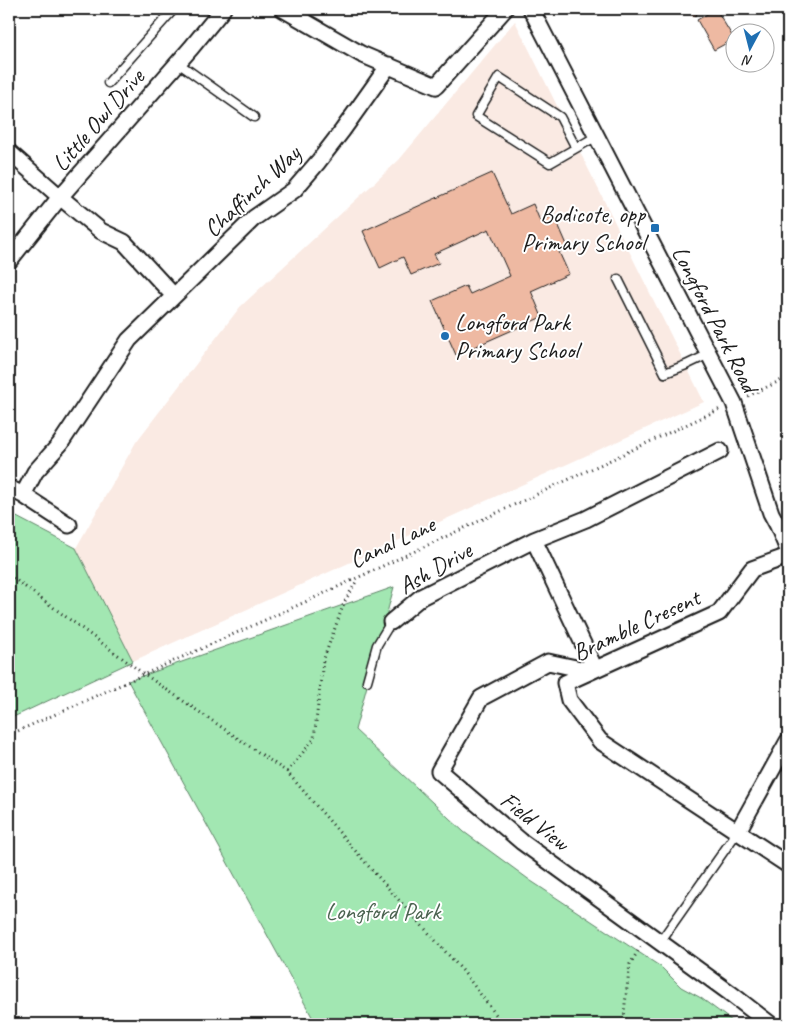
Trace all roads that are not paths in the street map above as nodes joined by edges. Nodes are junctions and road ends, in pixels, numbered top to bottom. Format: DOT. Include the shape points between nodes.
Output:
graph roads {
  1 [pos="174,9"];
  2 [pos="223,9"];
  3 [pos="283,9"];
  4 [pos="505,9"];
  5 [pos="531,9"];
  6 [pos="178,63"];
  7 [pos="389,65"];
  8 [pos="108,83"];
  9 [pos="254,117"];
  10 [pos="597,136"];
  11 [pos="576,148"];
  12 [pos="9,152"];
  13 [pos="60,197"];
  14 [pos="9,261"];
  15 [pos="618,279"];
  16 [pos="174,296"];
  17 [pos="709,354"];
  18 [pos="720,451"];
  19 [pos="9,488"];
  20 [pos="23,495"];
  21 [pos="783,523"];
  22 [pos="69,525"];
  23 [pos="534,540"];
  24 [pos="788,550"];
  25 [pos="788,556"];
  26 [pos="391,622"];
  27 [pos="593,670"];
  28 [pos="366,682"];
  29 [pos="788,741"];
  30 [pos="738,831"];
  31 [pos="788,865"];
  32 [pos="654,938"];
  33 [pos="770,1024"];
  1 -- 8 [label="lane"];
  2 -- 6 [label="street, Little Owl Drive"];
  3 -- 7 [label="street" via="362,54"];
  4 -- 7 [label="street" via="436,86"];
  5 -- 10 [label="street, Longford Park Road"];
  6 -- 9 [label="lane"];
  6 -- 13 [label="street, Little Owl Drive"];
  7 -- 16 [label="street, Chaffinch Way" via="342,131 294,190 254,218"];
  10 -- 11 [label="lane"];
  10 -- 17 [label="street, Longford Park Road"];
  11 -- 11 [label="lane" via="550,162 476,116 499,77 560,117"];
  12 -- 13 [label="street"];
  13 -- 14 [label="street, Little Owl Drive"];
  13 -- 16 [label="street" via="102,231 124,242"];
  15 -- 17 [label="lane" via="665,373"];
  16 -- 20 [label="street, Chaffinch Way" via="129,340 60,444 35,472"];
  17 -- 21 [label="street, Longford Park Road" via="734,403 771,513"];
  18 -- 23 [label="street, Ash Drive" via="586,519"];
  19 -- 20 [label="street"];
  20 -- 22 [label="street"];
  21 -- 24 [label="street, Longford Park Road"];
  23 -- 26 [label="street, Ash Drive" via="421,598"];
  23 -- 27 [label="street"];
  25 -- 27 [label="street, Bramble Cresent" via="752,569 719,612"];
  26 -- 28 [label="lane, Ash Drive" via="377,645"];
  27 -- 30 [label="street, Bramble Cresent" via="565,683 569,700 600,741"];
  27 -- 32 [label="street, Field View" via="548,662 481,698 439,771 522,842"];
  29 -- 30 [label="street"];
  30 -- 31 [label="street, Bramble Cresent"];
  30 -- 32 [label="lane"];
  32 -- 33 [label="street, Field View"];
}
